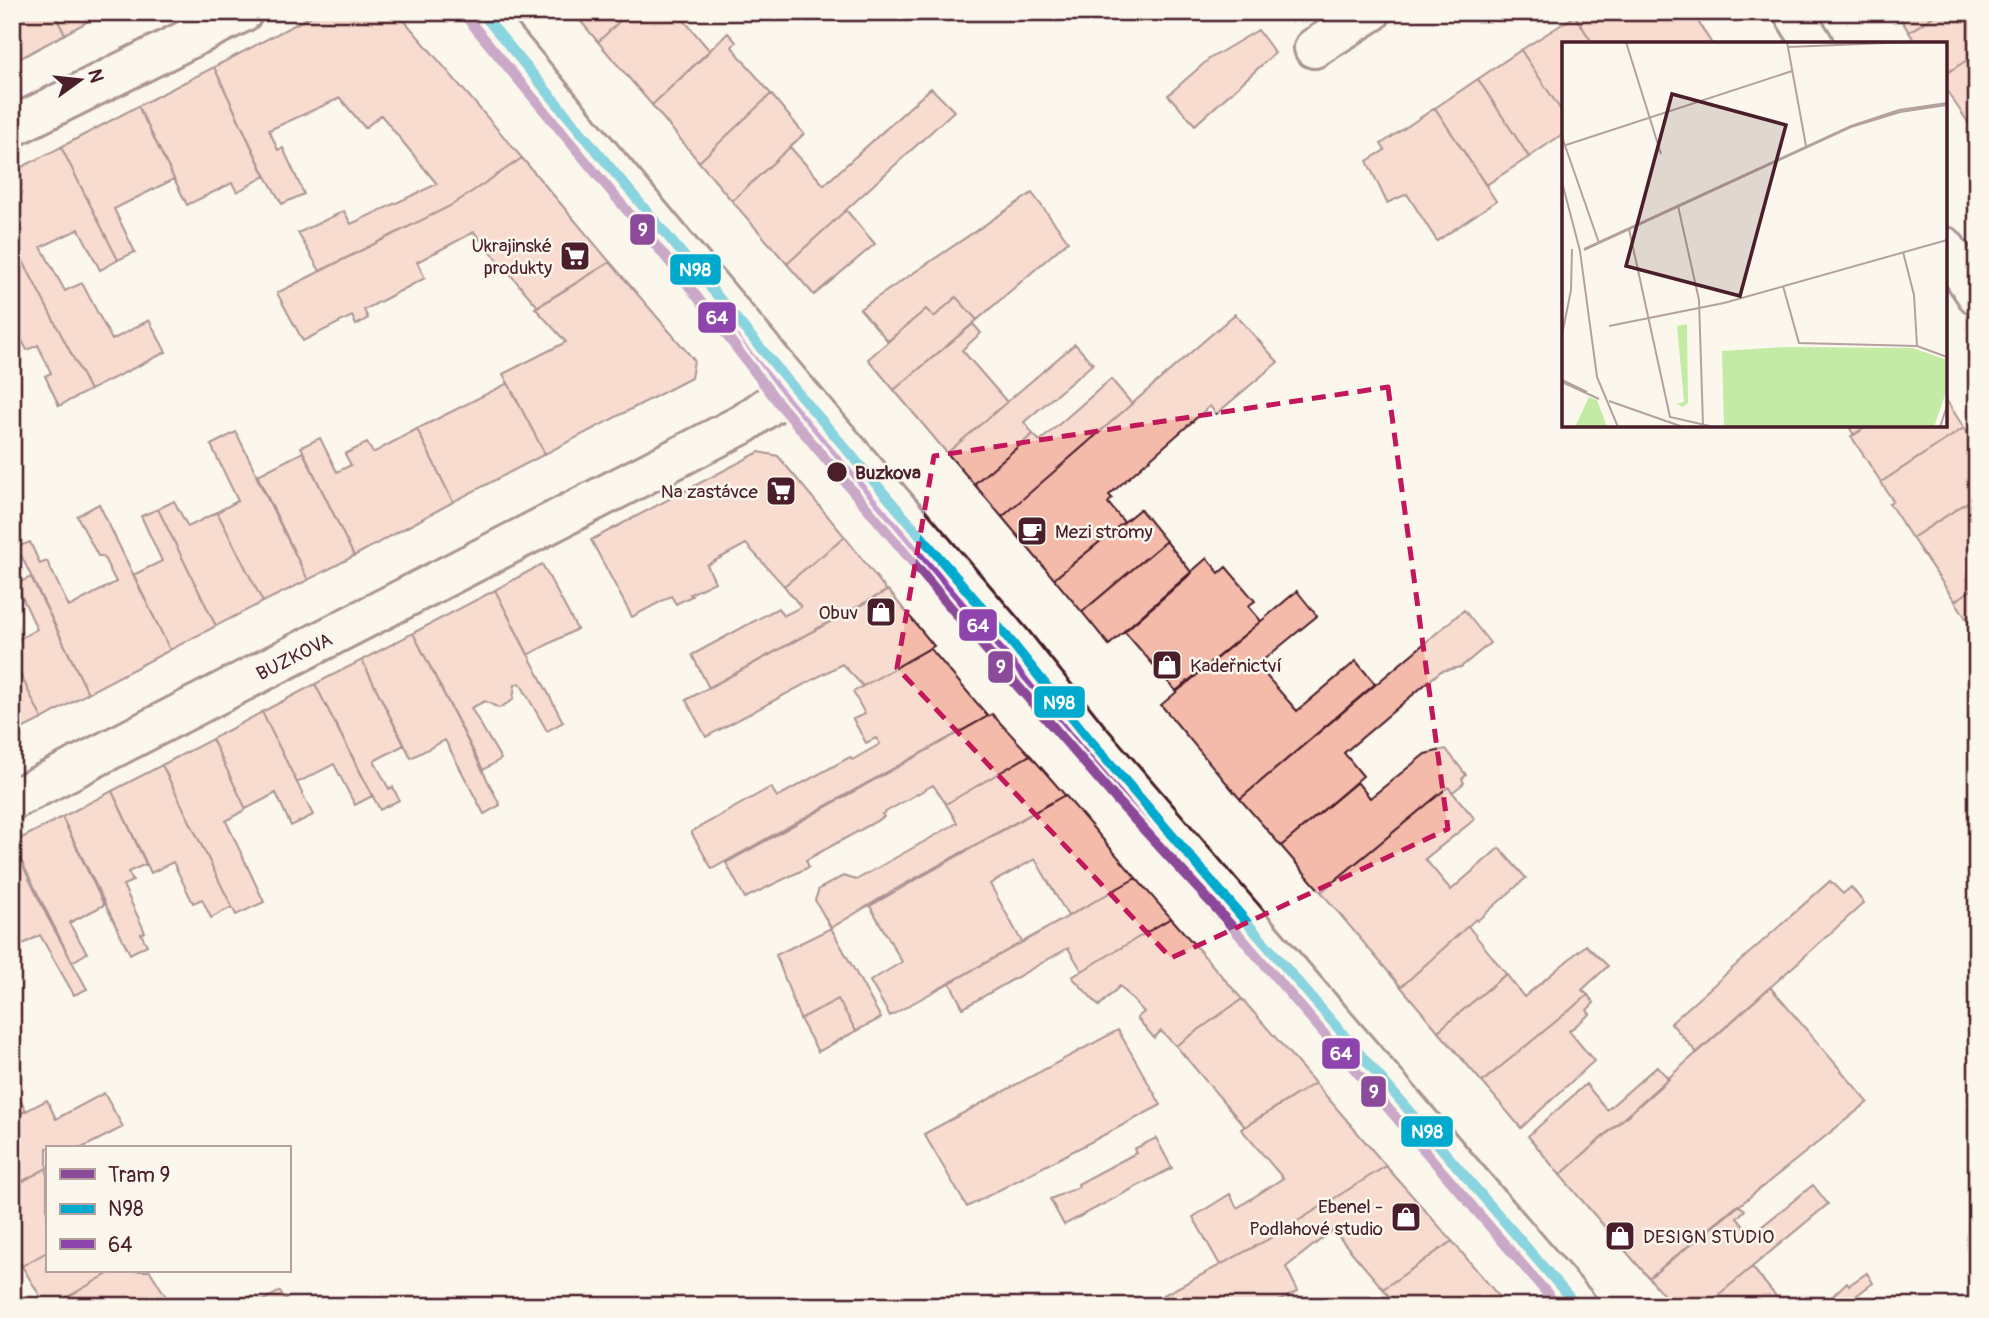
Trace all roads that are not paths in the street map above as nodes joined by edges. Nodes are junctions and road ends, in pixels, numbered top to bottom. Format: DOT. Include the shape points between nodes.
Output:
graph roads {
  1 [pos="243,12"];
  2 [pos="481,12"];
  3 [pos="1371,12"];
  4 [pos="1793,12"];
  5 [pos="1812,42"];
  6 [pos="1314,48"];
  7 [pos="12,127"];
  8 [pos="1947,250"];
  9 [pos="1977,295"];
  10 [pos="794,388"];
  11 [pos="12,800"];
  12 [pos="1577,1306"];
  1 -- 7 [label="street"];
  2 -- 10 [label="street"];
  3 -- 6 [label="street"];
  4 -- 5 [label="street"];
  8 -- 9 [label="street"];
  10 -- 11 [label="street, BUZKOVA" via="743,424"];
  10 -- 12 [label="street"];
}
